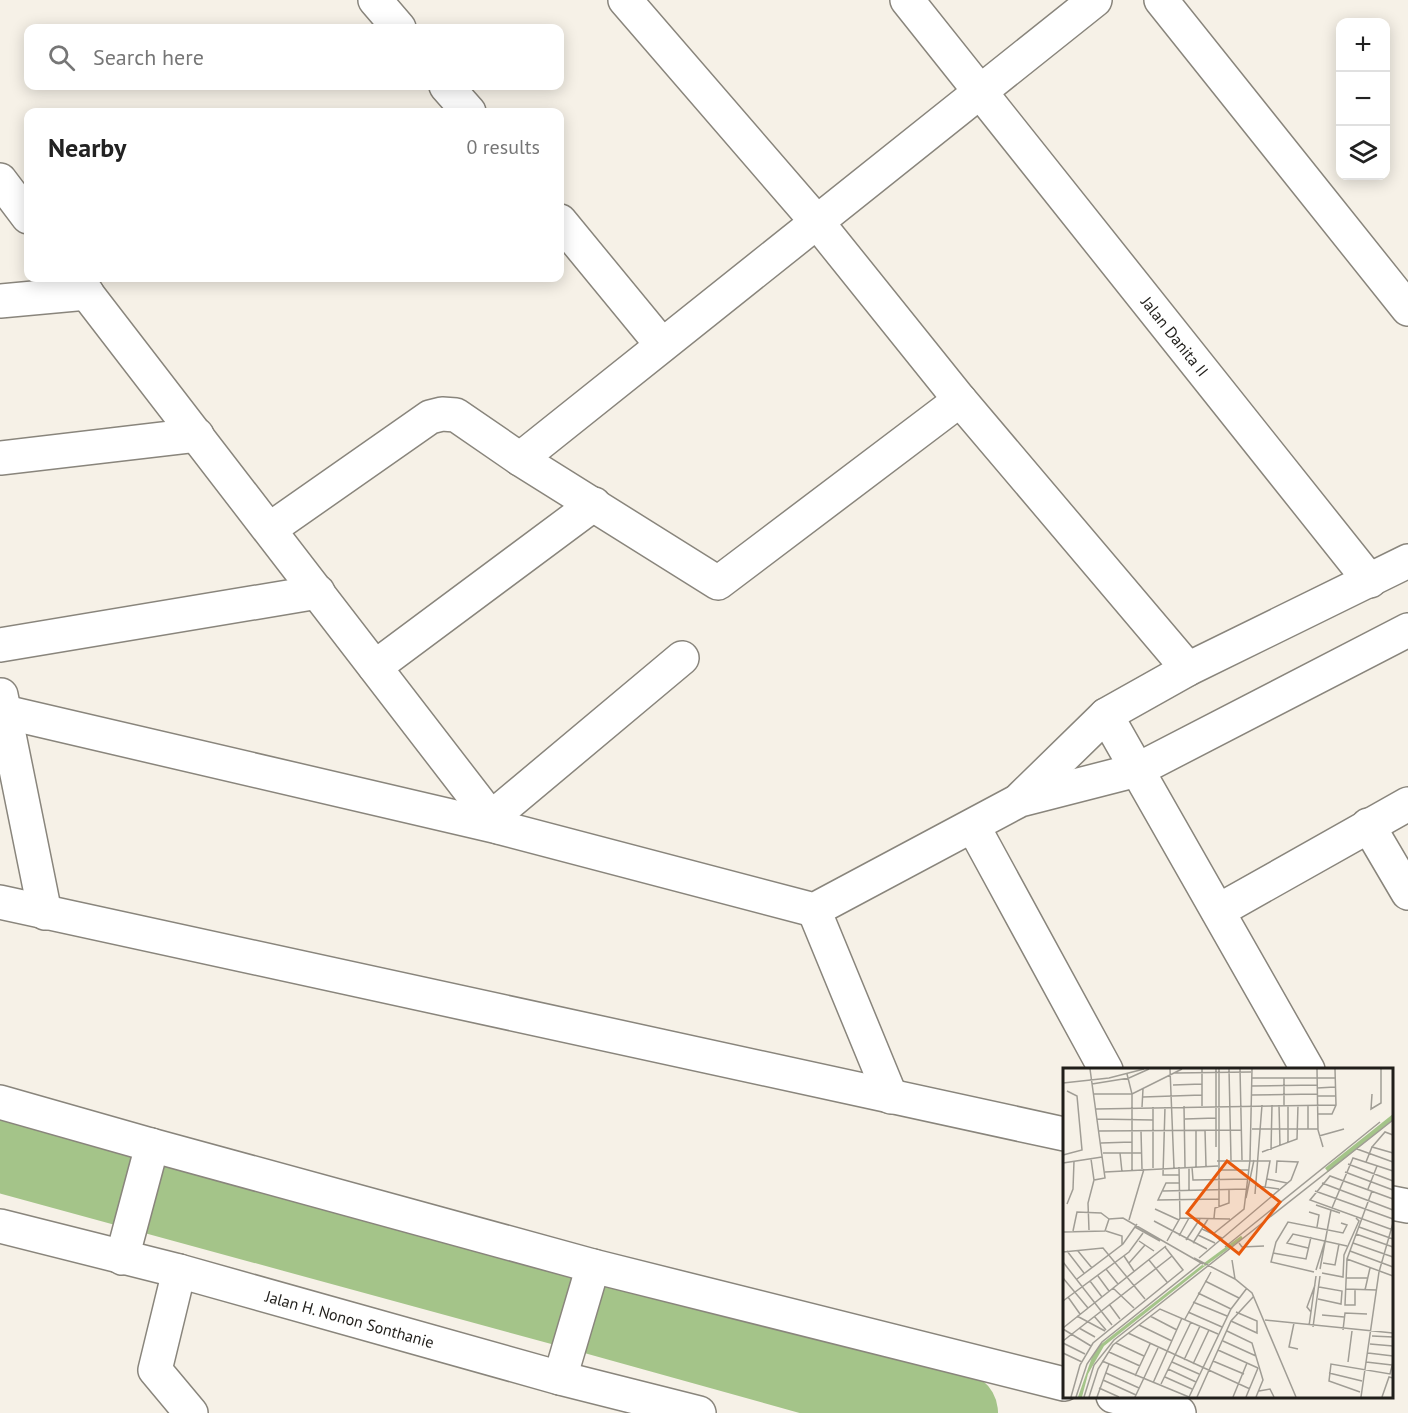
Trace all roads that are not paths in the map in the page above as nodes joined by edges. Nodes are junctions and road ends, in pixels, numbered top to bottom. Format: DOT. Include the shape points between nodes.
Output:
graph roads {
  1 [pos="375,0"];
  2 [pos="626,0"];
  3 [pos="906,0"];
  4 [pos="1095,0"];
  5 [pos="1161,0"];
  6 [pos="396,24"];
  7 [pos="450,90"];
  8 [pos="980,92"];
  9 [pos="465,108"];
  10 [pos="0,180"];
  11 [pos="24,212"];
  12 [pos="817,222"];
  13 [pos="564,226"];
  14 [pos="81,285"];
  15 [pos="0,301"];
  16 [pos="1408,309"];
  17 [pos="662,345"];
  18 [pos="960,400"];
  19 [pos="197,435"];
  20 [pos="0,458"];
  21 [pos="520,459"];
  22 [pos="594,504"];
  23 [pos="270,529"];
  24 [pos="1408,561"];
  25 [pos="1370,581"];
  26 [pos="318,592"];
  27 [pos="1408,630"];
  28 [pos="0,645"];
  29 [pos="682,658"];
  30 [pos="375,667"];
  31 [pos="1188,669"];
  32 [pos="2,701"];
  33 [pos="1106,715"];
  34 [pos="1137,770"];
  35 [pos="1020,800"];
  36 [pos="1408,804"];
  37 [pos="495,822"];
  38 [pos="973,825"];
  39 [pos="1368,825"];
  40 [pos="1408,893"];
  41 [pos="0,903"];
  42 [pos="814,910"];
  43 [pos="1218,911"];
  44 [pos="45,913"];
  45 [pos="1105,1068"];
  46 [pos="1307,1068"];
  47 [pos="891,1097"];
  48 [pos="0,1102"];
  49 [pos="1063,1134"];
  50 [pos="150,1151"];
  51 [pos="1393,1203"];
  52 [pos="1408,1206"];
  53 [pos="0,1226"];
  54 [pos="122,1258"];
  55 [pos="592,1270"];
  56 [pos="179,1271"];
  57 [pos="564,1363"];
  58 [pos="1063,1384"];
  59 [pos="1121,1398"];
  60 [pos="191,1413"];
  61 [pos="699,1413"];
  62 [pos="1179,1413"];
  1 -- 6 [label="street"];
  2 -- 12 [label="street"];
  3 -- 8 [label="street, Jalan Danita II"];
  4 -- 8 [label="street"];
  5 -- 16 [label="street"];
  7 -- 9 [label="street"];
  8 -- 12 [label="street"];
  8 -- 25 [label="street, Jalan Danita II"];
  10 -- 11 [label="street"];
  12 -- 17 [label="street"];
  12 -- 18 [label="street"];
  13 -- 17 [label="street"];
  14 -- 15 [label="street"];
  14 -- 19 [label="street"];
  17 -- 21 [label="street"];
  18 -- 22 [label="street" via="718,583"];
  18 -- 31 [label="street"];
  19 -- 20 [label="street"];
  19 -- 23 [label="street"];
  21 -- 22 [label="street"];
  21 -- 23 [label="street" via="456,415 430,417"];
  22 -- 30 [label="street"];
  23 -- 26 [label="street"];
  24 -- 25 [label="street"];
  25 -- 31 [label="street"];
  26 -- 28 [label="street"];
  26 -- 30 [label="street"];
  27 -- 34 [label="street"];
  29 -- 37 [label="street"];
  30 -- 37 [label="street"];
  31 -- 33 [label="street"];
  32 -- 37 [label="street"];
  32 -- 44 [label="street"];
  33 -- 34 [label="street"];
  33 -- 35 [label="street"];
  34 -- 35 [label="street"];
  34 -- 43 [label="street"];
  35 -- 38 [label="street"];
  36 -- 39 [label="street"];
  37 -- 42 [label="street"];
  38 -- 42 [label="street"];
  38 -- 45 [label="street"];
  39 -- 40 [label="street"];
  39 -- 43 [label="street"];
  41 -- 44 [label="street"];
  42 -- 47 [label="street"];
  43 -- 46 [label="street"];
  44 -- 47 [label="street"];
  47 -- 49 [label="street"];
  48 -- 50 [label="street"];
  50 -- 54 [label="street"];
  50 -- 55 [label="street"];
  51 -- 52 [label="street"];
  53 -- 54 [label="street, Jalan H. Nonon Sonthanie"];
  54 -- 56 [label="street, Jalan H. Nonon Sonthanie"];
  55 -- 57 [label="street"];
  55 -- 58 [label="street"];
  56 -- 57 [label="street, Jalan H. Nonon Sonthanie"];
  56 -- 60 [label="street" via="154,1370"];
  57 -- 61 [label="street, Jalan H. Nonon Sonthanie"];
  59 -- 62 [label="street"];
}
